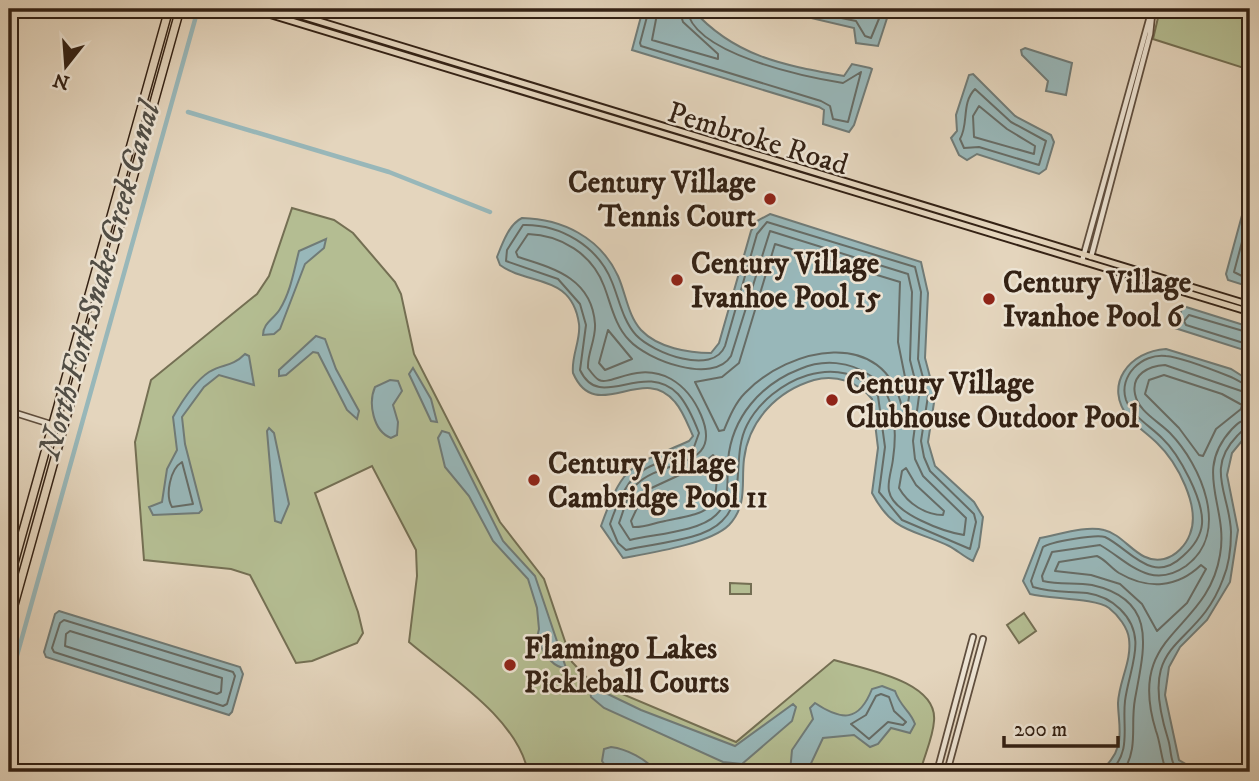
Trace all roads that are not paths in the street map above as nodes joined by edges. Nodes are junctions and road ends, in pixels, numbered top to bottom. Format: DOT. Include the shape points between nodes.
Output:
graph roads {
  1 [pos="169,9"];
  2 [pos="180,9"];
  3 [pos="251,9"];
  4 [pos="279,9"];
  5 [pos="1152,9"];
  6 [pos="330,28"];
  7 [pos="1083,257"];
  8 [pos="1090,260"];
  9 [pos="1250,305"];
  10 [pos="1250,312"];
  11 [pos="9,411"];
  12 [pos="52,425"];
  13 [pos="63,428"];
  14 [pos="9,581"];
  15 [pos="9,624"];
  16 [pos="973,637"];
  17 [pos="983,639"];
  18 [pos="937,772"];
  19 [pos="947,772"];
  1 -- 12 [label="highway"];
  2 -- 13 [label="highway"];
  3 -- 6 [label="main road, Pembroke Road"];
  4 -- 6 [label="main road, Pembroke Road"];
  5 -- 7 [label="street"];
  5 -- 8 [label="street" via="1150,34"];
  6 -- 7 [label="main road, Pembroke Road"];
  7 -- 8 [label="main road, Pembroke Road"];
  8 -- 9 [label="main road, Pembroke Road"];
  8 -- 10 [label="main road, Pembroke Road"];
  11 -- 12 [label="street"];
  12 -- 13 [label="street"];
  12 -- 14 [label="highway"];
  13 -- 15 [label="highway"];
  16 -- 18 [label="street"];
  17 -- 19 [label="street"];
}
